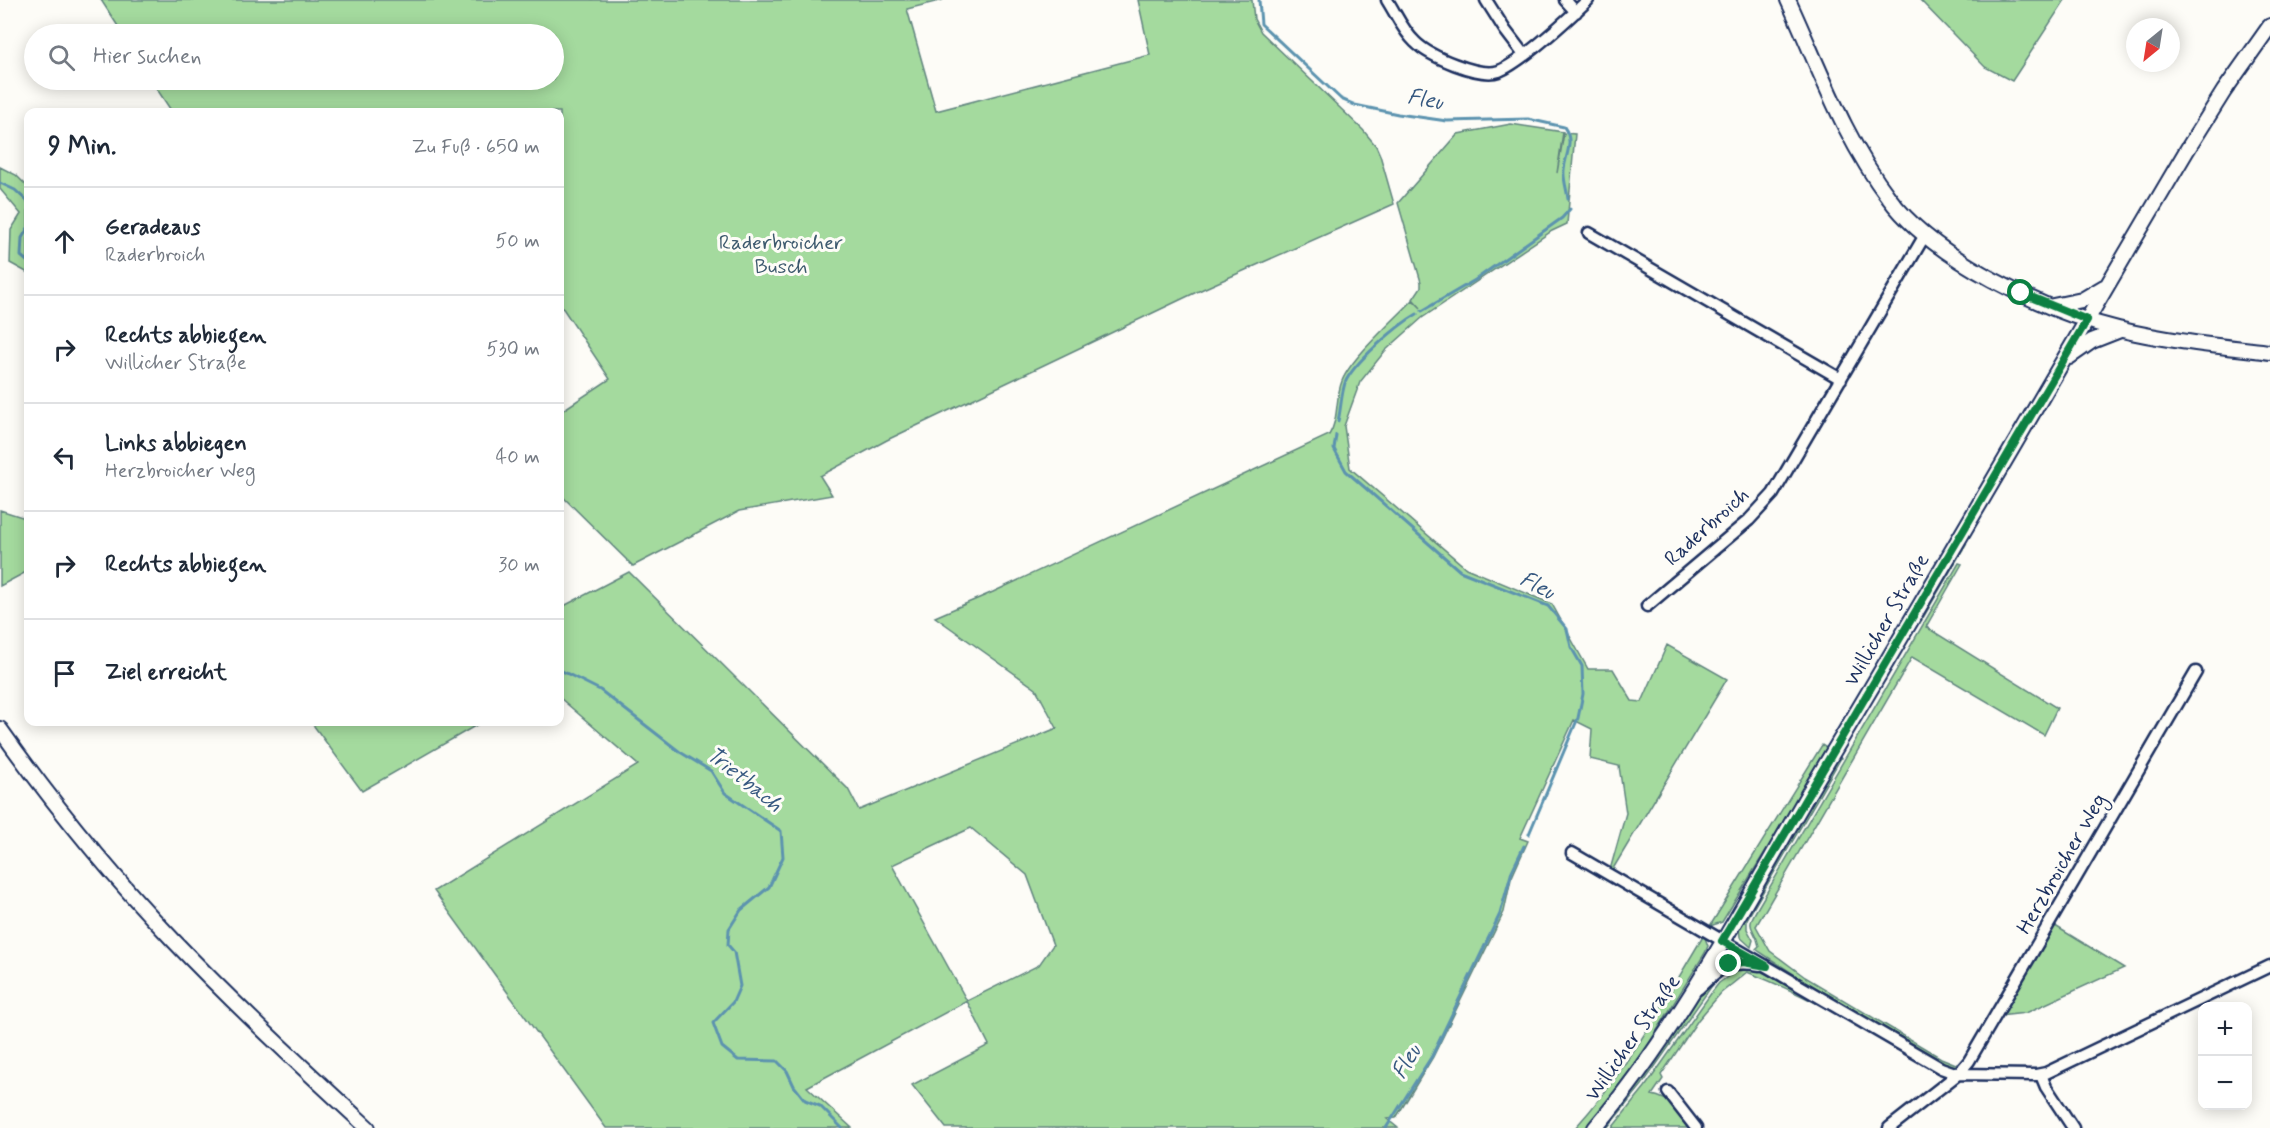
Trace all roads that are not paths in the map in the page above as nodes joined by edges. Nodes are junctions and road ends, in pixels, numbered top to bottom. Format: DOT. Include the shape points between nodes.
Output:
graph roads {
  1 [pos="1388,0"];
  2 [pos="1486,0"];
  3 [pos="1565,0"];
  4 [pos="1588,0"];
  5 [pos="1788,0"];
  6 [pos="1576,12"];
  7 [pos="2270,26"];
  8 [pos="1524,55"];
  9 [pos="1589,233"];
  10 [pos="1925,235"];
  11 [pos="2108,284"];
  12 [pos="2051,306"];
  13 [pos="2087,320"];
  14 [pos="2121,330"];
  15 [pos="2270,352"];
  16 [pos="2062,362"];
  17 [pos="1841,379"];
  18 [pos="1647,606"];
  19 [pos="2196,672"];
  20 [pos="0,729"];
  21 [pos="1572,853"];
  22 [pos="1722,941"];
  23 [pos="1767,966"];
  24 [pos="2270,966"];
  25 [pos="1685,1002"];
  26 [pos="1958,1074"];
  27 [pos="2041,1075"];
  28 [pos="1668,1092"];
  29 [pos="368,1128"];
  30 [pos="1595,1128"];
  31 [pos="1696,1128"];
  32 [pos="1888,1128"];
  33 [pos="2073,1128"];
  1 -- 8 [label="street" via="1415,43 1468,69 1493,73"];
  2 -- 8 [label="street"];
  3 -- 6 [label="street"];
  4 -- 6 [label="street"];
  5 -- 10 [label="main road" via="1828,91 1870,170 1896,208"];
  6 -- 8 [label="street"];
  7 -- 11 [label="main road, Willicher Straße" via="2224,91"];
  9 -- 17 [label="street"];
  10 -- 12 [label="main road" via="1985,274"];
  10 -- 17 [label="street, Raderbroich"];
  11 -- 12 [label="main road" via="2082,300"];
  11 -- 13 [label="main road, Willicher Straße"];
  12 -- 13 [label="main road"];
  13 -- 14 [label="main road"];
  13 -- 16 [label="main road, Willicher Straße"];
  14 -- 15 [label="main road"];
  14 -- 16 [label="main road" via="2092,341"];
  16 -- 22 [label="main road, Willicher Straße"];
  17 -- 18 [label="street, Raderbroich" via="1765,505"];
  19 -- 26 [label="street, Herzbroicher Weg"];
  20 -- 29 [label="main road" via="81,836 143,908 238,1006"];
  21 -- 22 [label="street"];
  22 -- 23 [label="street"];
  22 -- 25 [label="main road, Willicher Straße"];
  23 -- 25 [label="street" via="1738,962 1726,965"];
  23 -- 26 [label="street" via="1941,1068"];
  24 -- 27 [label="street"];
  25 -- 30 [label="main road, Willicher Straße"];
  26 -- 27 [label="street"];
  26 -- 32 [label="street, Herzbroicher Weg"];
  27 -- 33 [label="street"];
  28 -- 31 [label="street"];
}
